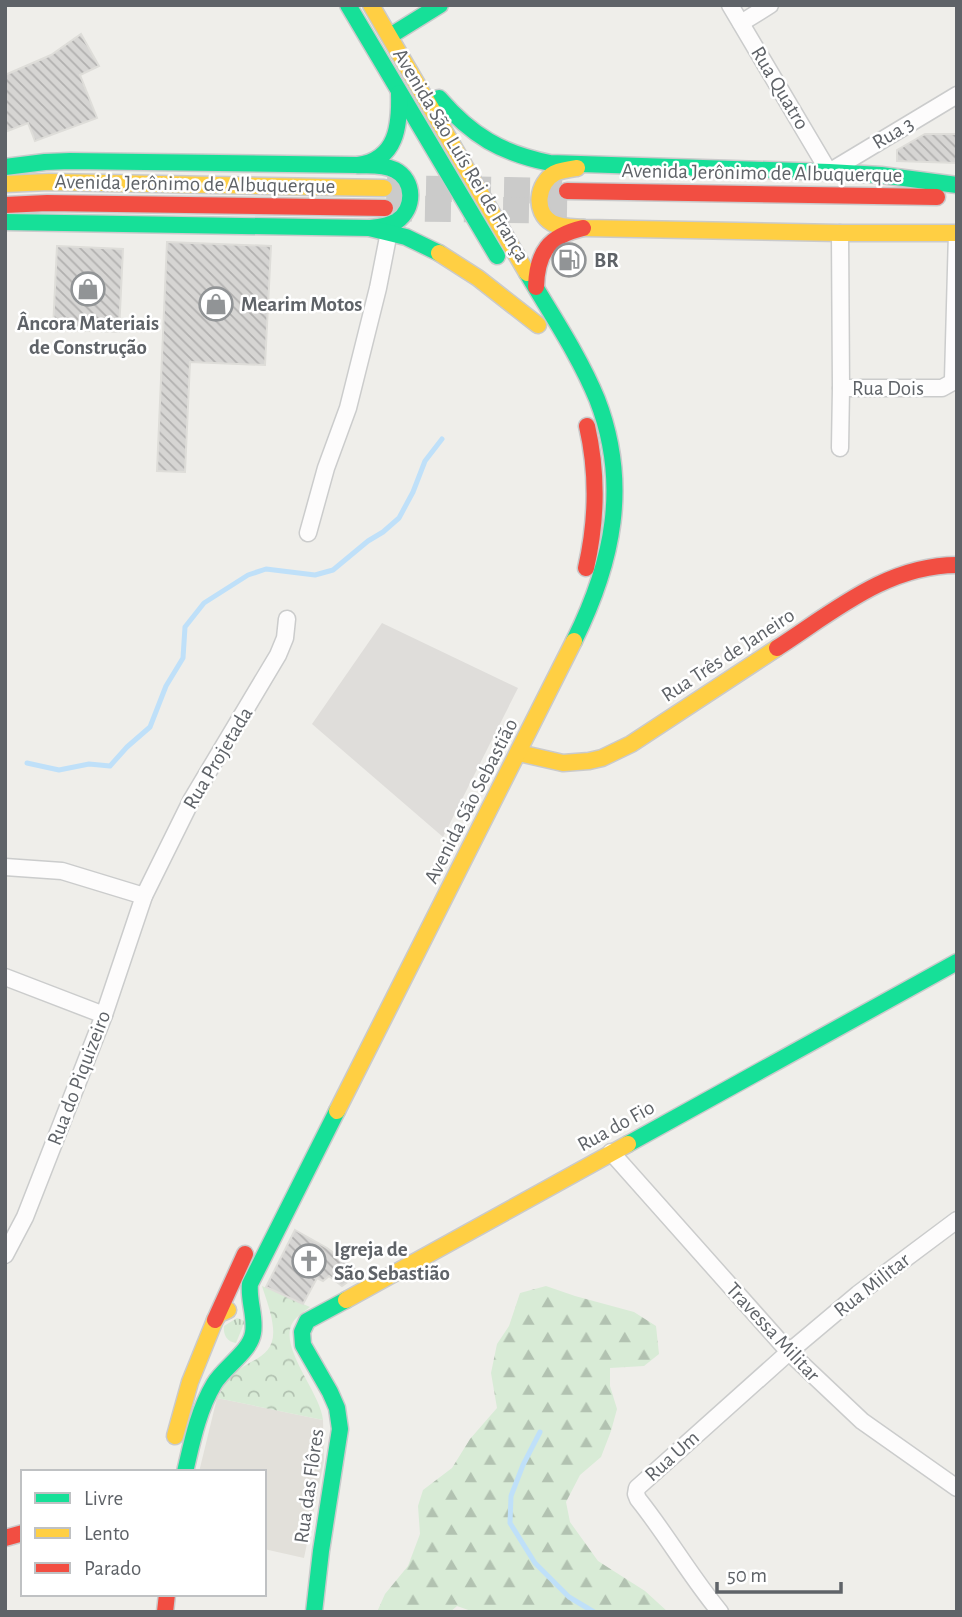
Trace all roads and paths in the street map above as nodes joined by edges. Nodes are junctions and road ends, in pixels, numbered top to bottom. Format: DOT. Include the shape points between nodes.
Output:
graph roads {
  1 [pos="348,5"];
  2 [pos="372,5"];
  3 [pos="440,5"];
  4 [pos="730,5"];
  5 [pos="770,5"];
  6 [pos="741,23"];
  7 [pos="390,36"];
  8 [pos="399,92"];
  9 [pos="957,95"];
  10 [pos="356,165"];
  11 [pos="600,165"];
  12 [pos="5,167"];
  13 [pos="829,172"];
  14 [pos="5,184"];
  15 [pos="957,186"];
  16 [pos="384,188"];
  17 [pos="567,191"];
  18 [pos="957,198"];
  19 [pos="5,205"];
  20 [pos="384,208"];
  21 [pos="5,222"];
  22 [pos="369,228"];
  23 [pos="584,228"];
  24 [pos="389,232"];
  25 [pos="840,233"];
  26 [pos="957,233"];
  27 [pos="504,268"];
  28 [pos="536,287"];
  29 [pos="518,291"];
  30 [pos="841,388"];
  31 [pos="582,407"];
  32 [pos="840,448"];
  33 [pos="308,533"];
  34 [pos="957,565"];
  35 [pos="582,580"];
  36 [pos="287,619"];
  37 [pos="563,628"];
  38 [pos="519,753"];
  39 [pos="5,867"];
  40 [pos="144,896"];
  41 [pos="402,947"];
  42 [pos="957,962"];
  43 [pos="5,977"];
  44 [pos="104,1016"];
  45 [pos="611,1152"];
  46 [pos="957,1220"];
  47 [pos="251,1242"];
  48 [pos="5,1255"];
  49 [pos="253,1321"];
  50 [pos="214,1322"];
  51 [pos="301,1332"];
  52 [pos="247,1345"];
  53 [pos="789,1352"];
  54 [pos="172,1449"];
  55 [pos="185,1470"];
  56 [pos="957,1488"];
  57 [pos="314,1612"];
  58 [pos="720,1612"];
  1 -- 8 [label="main road, Avenida São Luís Rei de França"];
  2 -- 7 [label="main road, Avenida São Luís Rei de França"];
  3 -- 7 [label="main road"];
  4 -- 6 [label="street, Rua Quatro"];
  5 -- 6 [label="street"];
  6 -- 13 [label="street, Rua Quatro"];
  7 -- 11 [label="main road" via="443,104 484,141 535,160"];
  7 -- 28 [label="main road, Avenida São Luís Rei de França"];
  8 -- 10 [label="main road" via="400,120 394,141 375,160"];
  8 -- 27 [label="main road, Avenida São Luís Rei de França"];
  9 -- 13 [label="street, Rua 3"];
  10 -- 12 [label="main road" via="70,161"];
  10 -- 22 [label="main road" via="396,170 410,190 409,208 400,220"];
  11 -- 13 [label="main road"];
  11 -- 23 [label="main road" via="557,172 540,191 542,214 549,221"];
  13 -- 15 [label="main road"];
  14 -- 16 [label="main road, Avenida Jerônimo de Albuquerque"];
  17 -- 18 [label="main road, Avenida Jerônimo de Albuquerque"];
  19 -- 20 [label="main road, Avenida Jerônimo de Albuquerque"];
  21 -- 22 [label="main road"];
  22 -- 24 [label="main road"];
  23 -- 25 [label="main road"];
  23 -- 28 [label="main road" via="564,233 546,248 537,266"];
  24 -- 29 [label="main road, Avenida São Luís Rei de França" via="449,258 541,331"];
  24 -- 33 [label="street" via="348,408"];
  25 -- 26 [label="main road"];
  25 -- 30 [label="street"];
  26 -- 30 [label="street, Rua Dois" via="951,383 942,388"];
  28 -- 38 [label="main road, Avenida São Sebastião" via="597,400 607,432 615,500 605,565 595,593"];
  30 -- 32 [label="street"];
  31 -- 35 [label="main road" via="596,475 596,513"];
  34 -- 38 [label="main road, Rua Três de Janeiro" via="916,568 889,577 604,758 562,763"];
  36 -- 40 [label="street, Rua Projetada" via="278,655 192,799"];
  37 -- 41 [label="main road, Avenida São Sebastião"];
  38 -- 49 [label="main road, Avenida São Sebastião" via="250,1284"];
  39 -- 40 [label="street" via="62,871"];
  40 -- 44 [label="street, Rua do Piquizeiro"];
  42 -- 45 [label="main road, Rua do Fio"];
  43 -- 44 [label="street"];
  44 -- 48 [label="street, Rua do Piquizeiro" via="25,1217"];
  45 -- 51 [label="main road, Rua do Fio" via="307,1321"];
  45 -- 53 [label="street, Travessa Militar"];
  46 -- 53 [label="street, Rua Militar"];
  47 -- 50 [label="main road"];
  49 -- 50 [label="main road" via="244,1311 231,1309"];
  49 -- 52 [label="main road" via="254,1334"];
  50 -- 52 [label="main road" via="214,1338 223,1348"];
  50 -- 54 [label="main road" via="190,1381"];
  51 -- 57 [label="main road, Rua das Flôres" via="303,1345 337,1408 340,1429"];
  52 -- 55 [label="main road" via="220,1374 200,1410"];
  53 -- 56 [label="street, Travessa Militar" via="862,1421"];
  53 -- 58 [label="street, Rua Um" via="637,1488 638,1499"];
}
